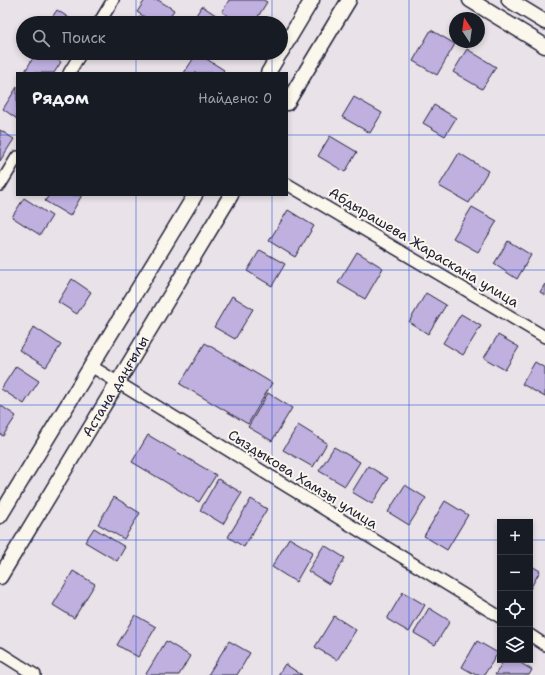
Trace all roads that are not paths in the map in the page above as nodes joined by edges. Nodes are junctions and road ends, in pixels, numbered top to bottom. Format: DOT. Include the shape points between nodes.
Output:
graph roads {
  1 [pos="113,0"];
  2 [pos="312,0"];
  3 [pos="349,0"];
  4 [pos="470,0"];
  5 [pos="509,0"];
  6 [pos="103,16"];
  7 [pos="545,22"];
  8 [pos="288,41"];
  9 [pos="545,46"];
  10 [pos="77,60"];
  11 [pos="276,60"];
  12 [pos="70,72"];
  13 [pos="269,72"];
  14 [pos="288,100"];
  15 [pos="16,159"];
  16 [pos="0,185"];
  17 [pos="288,185"];
  18 [pos="193,196"];
  19 [pos="230,196"];
  20 [pos="545,337"];
  21 [pos="91,366"];
  22 [pos="118,383"];
  23 [pos="0,516"];
  24 [pos="0,577"];
  25 [pos="497,615"];
  26 [pos="533,638"];
  27 [pos="545,645"];
  28 [pos="0,653"];
  29 [pos="35,675"];
  1 -- 6 [label="street"];
  2 -- 8 [label="street"];
  3 -- 14 [label="street"];
  4 -- 9 [label="street"];
  5 -- 7 [label="street"];
  10 -- 12 [label="street"];
  11 -- 13 [label="street"];
  15 -- 16 [label="street"];
  17 -- 20 [label="street, Абдырашева Жараскана улица"];
  18 -- 21 [label="street"];
  19 -- 22 [label="street, Астана даңғылы"];
  21 -- 22 [label="street, Сыздыкова Хамзы улица"];
  21 -- 23 [label="street"];
  22 -- 24 [label="street, Астана даңғылы"];
  22 -- 25 [label="street, Сыздыкова Хамзы улица"];
  26 -- 27 [label="street"];
  28 -- 29 [label="street"];
}
